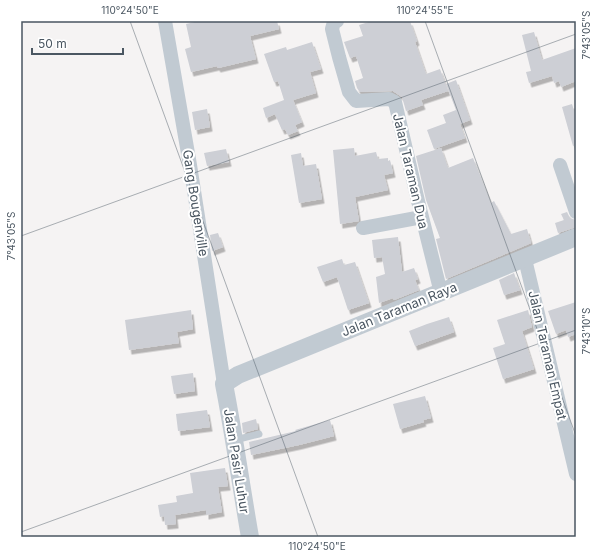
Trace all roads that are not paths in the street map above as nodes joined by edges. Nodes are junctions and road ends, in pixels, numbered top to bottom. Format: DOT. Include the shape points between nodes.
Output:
graph roads {
  1 [pos="165,21"];
  2 [pos="337,21"];
  3 [pos="560,165"];
  4 [pos="576,212"];
  5 [pos="422,217"];
  6 [pos="363,228"];
  7 [pos="576,237"];
  8 [pos="525,258"];
  9 [pos="441,293"];
  10 [pos="224,384"];
  11 [pos="259,434"];
  12 [pos="235,440"];
  13 [pos="576,474"];
  14 [pos="250,537"];
  1 -- 10 [label="street, Gang Bougenville"];
  2 -- 5 [label="street, Jalan Taraman Dua" via="334,22 332,29 352,97 356,101 389,99 395,102"];
  3 -- 4 [label="street"];
  5 -- 6 [label="street"];
  5 -- 9 [label="street, Jalan Taraman Dua"];
  7 -- 8 [label="street, Jalan Taraman Raya"];
  8 -- 9 [label="street, Jalan Taraman Raya"];
  8 -- 13 [label="street, Jalan Taraman Empat"];
  9 -- 10 [label="street, Jalan Taraman Raya" via="238,375"];
  10 -- 12 [label="street, Jalan Pasir Luhur"];
  11 -- 12 [label="lane"];
  12 -- 14 [label="street, Jalan Pasir Luhur"];
}
